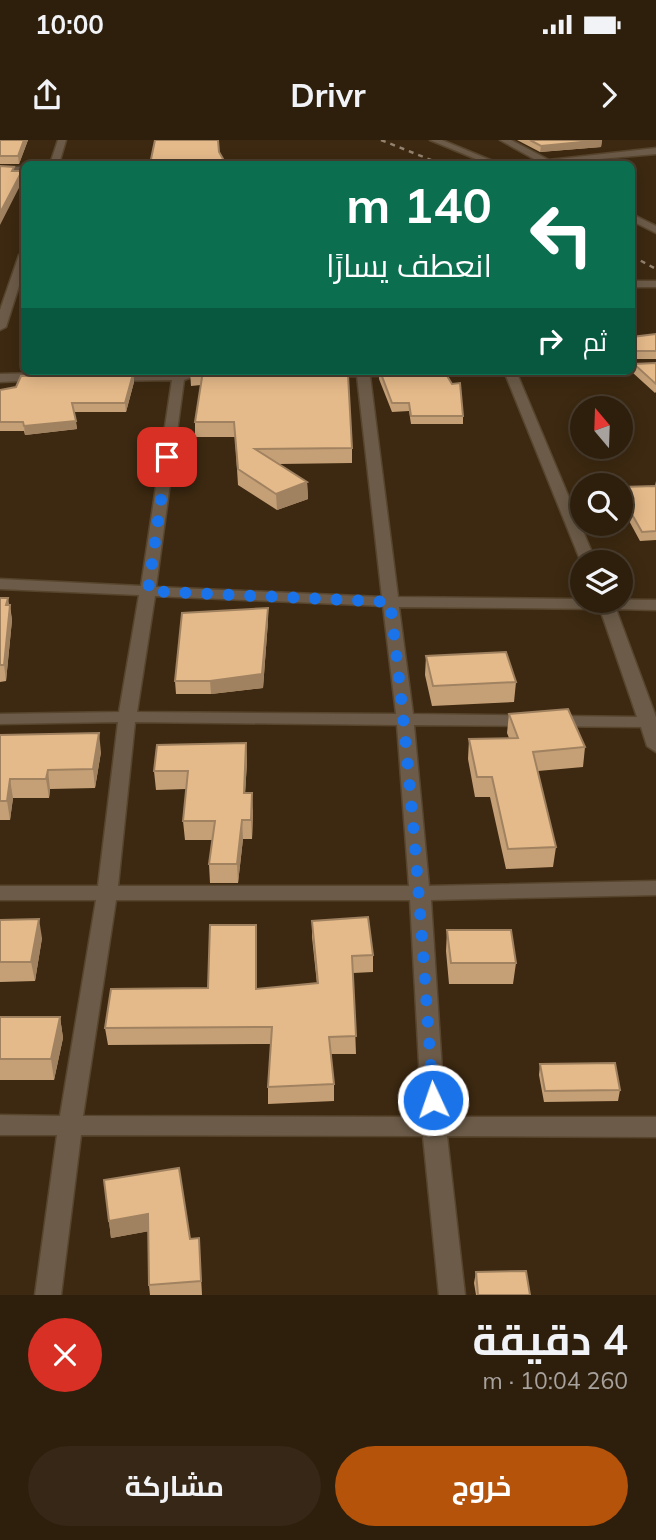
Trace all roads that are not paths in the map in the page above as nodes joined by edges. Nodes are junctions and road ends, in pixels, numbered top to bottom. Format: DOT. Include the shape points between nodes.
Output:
graph roads {
  1 [pos="62,140"];
  2 [pos="434,140"];
  3 [pos="503,140"];
  4 [pos="656,150"];
  5 [pos="55,161"];
  6 [pos="487,161"];
  7 [pos="542,161"];
  8 [pos="571,161"];
  9 [pos="0,170"];
  10 [pos="21,170"];
  11 [pos="635,219"];
  12 [pos="656,230"];
  13 [pos="0,283"];
  14 [pos="20,283"];
  15 [pos="635,284"];
  16 [pos="656,284"];
  17 [pos="0,327"];
  18 [pos="151,375"];
  19 [pos="178,375"];
  20 [pos="191,375"];
  21 [pos="362,375"];
  22 [pos="512,375"];
  23 [pos="204,376"];
  24 [pos="55,377"];
  25 [pos="96,377"];
  26 [pos="0,378"];
  27 [pos="584,550"];
  28 [pos="0,584"];
  29 [pos="148,591"];
  30 [pos="390,602"];
  31 [pos="570,603"];
  32 [pos="633,604"];
  33 [pos="656,605"];
  34 [pos="610,613"];
  35 [pos="127,717"];
  36 [pos="0,719"];
  37 [pos="405,720"];
  38 [pos="652,722"];
  39 [pos="656,746"];
  40 [pos="656,888"];
  41 [pos="107,892"];
  42 [pos="0,893"];
  43 [pos="420,893"];
  44 [pos="0,1125"];
  45 [pos="70,1125"];
  46 [pos="434,1126"];
  47 [pos="656,1126"];
  48 [pos="48,1295"];
  49 [pos="452,1295"];
  1 -- 5 [label="street"];
  2 -- 6 [label="street"];
  3 -- 7 [label="street"];
  4 -- 8 [label="street"];
  9 -- 10 [label="street"];
  11 -- 12 [label="street"];
  13 -- 14 [label="street"];
  14 -- 17 [label="street"];
  15 -- 16 [label="street"];
  18 -- 25 [label="street"];
  19 -- 29 [label="street"];
  20 -- 23 [label="street"];
  21 -- 30 [label="street"];
  22 -- 27 [label="street"];
  24 -- 26 [label="street"];
  28 -- 29 [label="street"];
  29 -- 30 [label="street"];
  29 -- 35 [label="street"];
  30 -- 31 [label="street"];
  30 -- 37 [label="street"];
  32 -- 33 [label="street"];
  34 -- 38 [label="street"];
  35 -- 36 [label="street"];
  35 -- 37 [label="street"];
  35 -- 41 [label="street"];
  37 -- 38 [label="street"];
  37 -- 43 [label="street"];
  38 -- 39 [label="street"];
  40 -- 43 [label="street"];
  41 -- 42 [label="street"];
  41 -- 43 [label="street"];
  41 -- 45 [label="street"];
  43 -- 46 [label="street"];
  44 -- 45 [label="street"];
  45 -- 46 [label="street"];
  45 -- 48 [label="street"];
  46 -- 47 [label="street"];
  46 -- 49 [label="street"];
}
